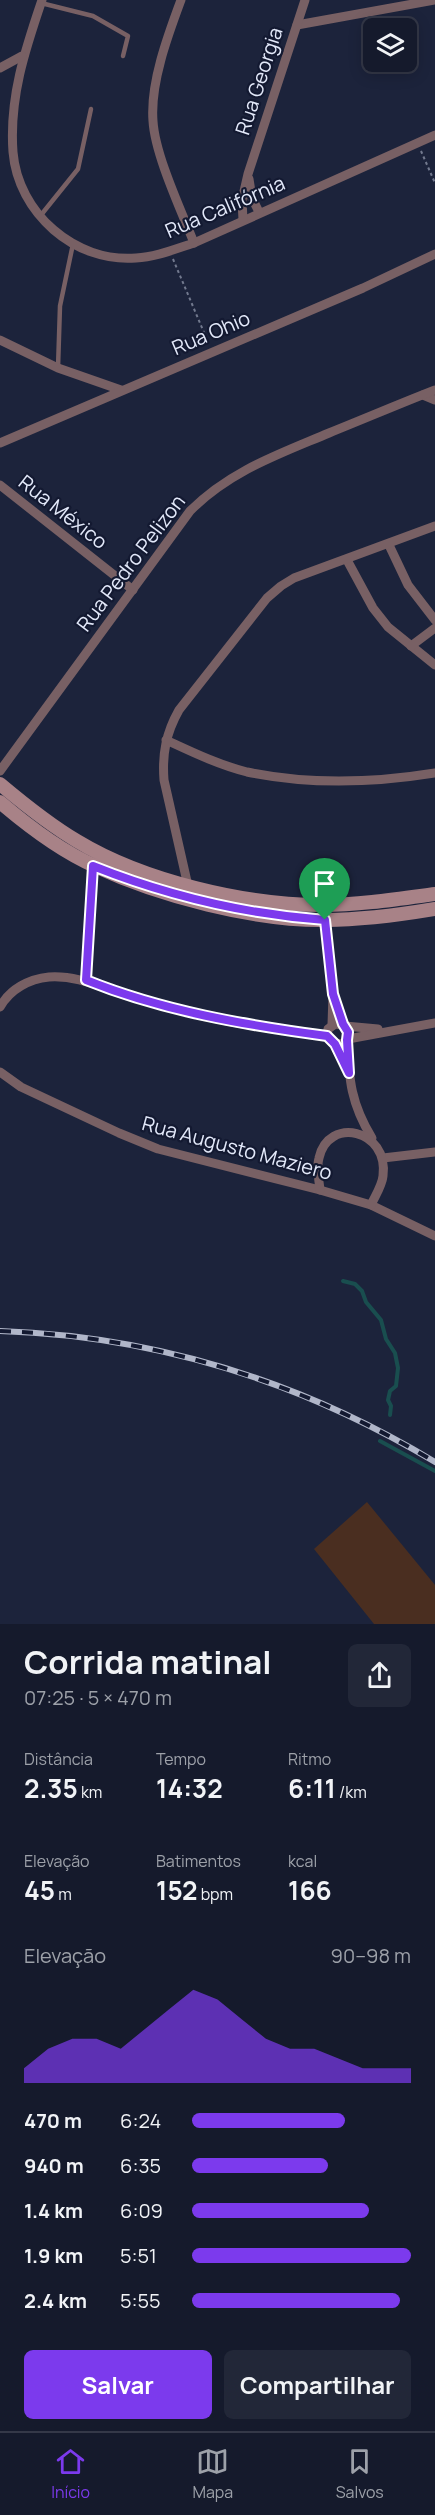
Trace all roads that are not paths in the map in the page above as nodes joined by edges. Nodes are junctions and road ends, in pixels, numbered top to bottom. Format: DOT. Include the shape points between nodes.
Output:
graph roads {
  1 [pos="181,0"];
  2 [pos="305,0"];
  3 [pos="435,0"];
  4 [pos="41,1"];
  5 [pos="297,25"];
  6 [pos="22,56"];
  7 [pos="123,56"];
  8 [pos="2,64"];
  9 [pos="91,109"];
  10 [pos="435,135"];
  11 [pos="248,174"];
  12 [pos="259,212"];
  13 [pos="39,217"];
  14 [pos="243,220"];
  15 [pos="194,243"];
  16 [pos="73,244"];
  17 [pos="435,254"];
  18 [pos="0,340"];
  19 [pos="58,368"];
  20 [pos="121,390"];
  21 [pos="435,390"];
  22 [pos="423,395"];
  23 [pos="435,400"];
  24 [pos="0,443"];
  25 [pos="0,485"];
  26 [pos="435,526"];
  27 [pos="389,545"];
  28 [pos="347,560"];
  29 [pos="133,590"];
  30 [pos="435,620"];
  31 [pos="435,628"];
  32 [pos="411,646"];
  33 [pos="435,665"];
  34 [pos="166,740"];
  35 [pos="0,771"];
  36 [pos="435,773"];
  37 [pos="0,784"];
  38 [pos="0,802"];
  39 [pos="93,866"];
  40 [pos="188,886"];
  41 [pos="435,894"];
  42 [pos="323,905"];
  43 [pos="435,909"];
  44 [pos="325,920"];
  45 [pos="86,980"];
  46 [pos="333,994"];
  47 [pos="0,1007"];
  48 [pos="435,1023"];
  49 [pos="344,1025"];
  50 [pos="330,1029"];
  51 [pos="389,1029"];
  52 [pos="347,1040"];
  53 [pos="335,1044"];
  54 [pos="0,1072"];
  55 [pos="349,1073"];
  56 [pos="357,1114"];
  57 [pos="341,1134"];
  58 [pos="374,1142"];
  59 [pos="435,1152"];
  60 [pos="383,1158"];
  61 [pos="320,1190"];
  62 [pos="371,1205"];
  63 [pos="435,1236"];
  1 -- 15 [label="street" via="164,50 153,121 166,171"];
  2 -- 5 [label="street, Rua Georgia"];
  3 -- 5 [label="street"];
  4 -- 6 [label="street, Rua Califórnia"];
  4 -- 7 [label="lane" via="93,16 128,36"];
  5 -- 11 [label="street, Rua Georgia"];
  6 -- 8 [label="street"];
  6 -- 13 [label="street, Rua Califórnia" via="13,154 18,178"];
  9 -- 13 [label="lane" via="78,169"];
  10 -- 12 [label="street, Rua Califórnia"];
  11 -- 12 [label="street"];
  11 -- 14 [label="street, Rua Georgia" via="242,200"];
  12 -- 14 [label="street, Rua Califórnia"];
  13 -- 16 [label="street, Rua Califórnia"];
  14 -- 15 [label="street, Rua Califórnia"];
  15 -- 16 [label="street, Rua Califórnia" via="154,256 125,258"];
  16 -- 19 [label="lane" via="60,306"];
  17 -- 20 [label="street, Rua Ohio"];
  18 -- 19 [label="street"];
  19 -- 20 [label="street"];
  20 -- 24 [label="street, Rua Ohio"];
  21 -- 22 [label="street, Rua Pedro Pelizon"];
  22 -- 23 [label="street"];
  22 -- 29 [label="street, Rua Pedro Pelizon" via="230,477 190,511"];
  25 -- 29 [label="street, Rua México"];
  26 -- 27 [label="street"];
  27 -- 28 [label="street"];
  27 -- 30 [label="street" via="408,585"];
  28 -- 32 [label="street" via="373,608"];
  28 -- 34 [label="street" via="294,578 267,598 179,711"];
  29 -- 35 [label="street, Rua Pedro Pelizon"];
  31 -- 32 [label="street"];
  32 -- 33 [label="street"];
  34 -- 36 [label="street" via="246,771 292,779 361,781"];
  34 -- 40 [label="street" via="164,780"];
  37 -- 40 [label="main road" via="35,813 95,851"];
  38 -- 39 [label="main road"];
  39 -- 44 [label="main road" via="189,899 241,911"];
  39 -- 45 [label="street"];
  40 -- 42 [label="main road" via="281,903"];
  41 -- 42 [label="main road"];
  42 -- 44 [label="street"];
  43 -- 44 [label="main road"];
  44 -- 46 [label="street"];
  45 -- 47 [label="street" via="35,979 20,986"];
  45 -- 50 [label="street" via="203,1016 281,1030"];
  46 -- 49 [label="street"];
  46 -- 50 [label="street"];
  48 -- 51 [label="street"];
  49 -- 50 [label="street"];
  49 -- 51 [label="street"];
  49 -- 52 [label="street"];
  50 -- 53 [label="street"];
  51 -- 52 [label="street"];
  52 -- 53 [label="street"];
  52 -- 55 [label="street"];
  53 -- 55 [label="street"];
  54 -- 61 [label="street, Rua Augusto Maziero" via="21,1087 158,1149"];
  55 -- 56 [label="street"];
  56 -- 57 [label="street" via="353,1126"];
  56 -- 58 [label="street"];
  57 -- 58 [label="street" via="353,1132"];
  57 -- 61 [label="street" via="331,1138 319,1156"];
  58 -- 60 [label="street"];
  59 -- 60 [label="street"];
  60 -- 62 [label="street" via="383,1177"];
  61 -- 62 [label="street, Rua Augusto Maziero"];
  62 -- 63 [label="street, Rua Augusto Maziero"];
}
